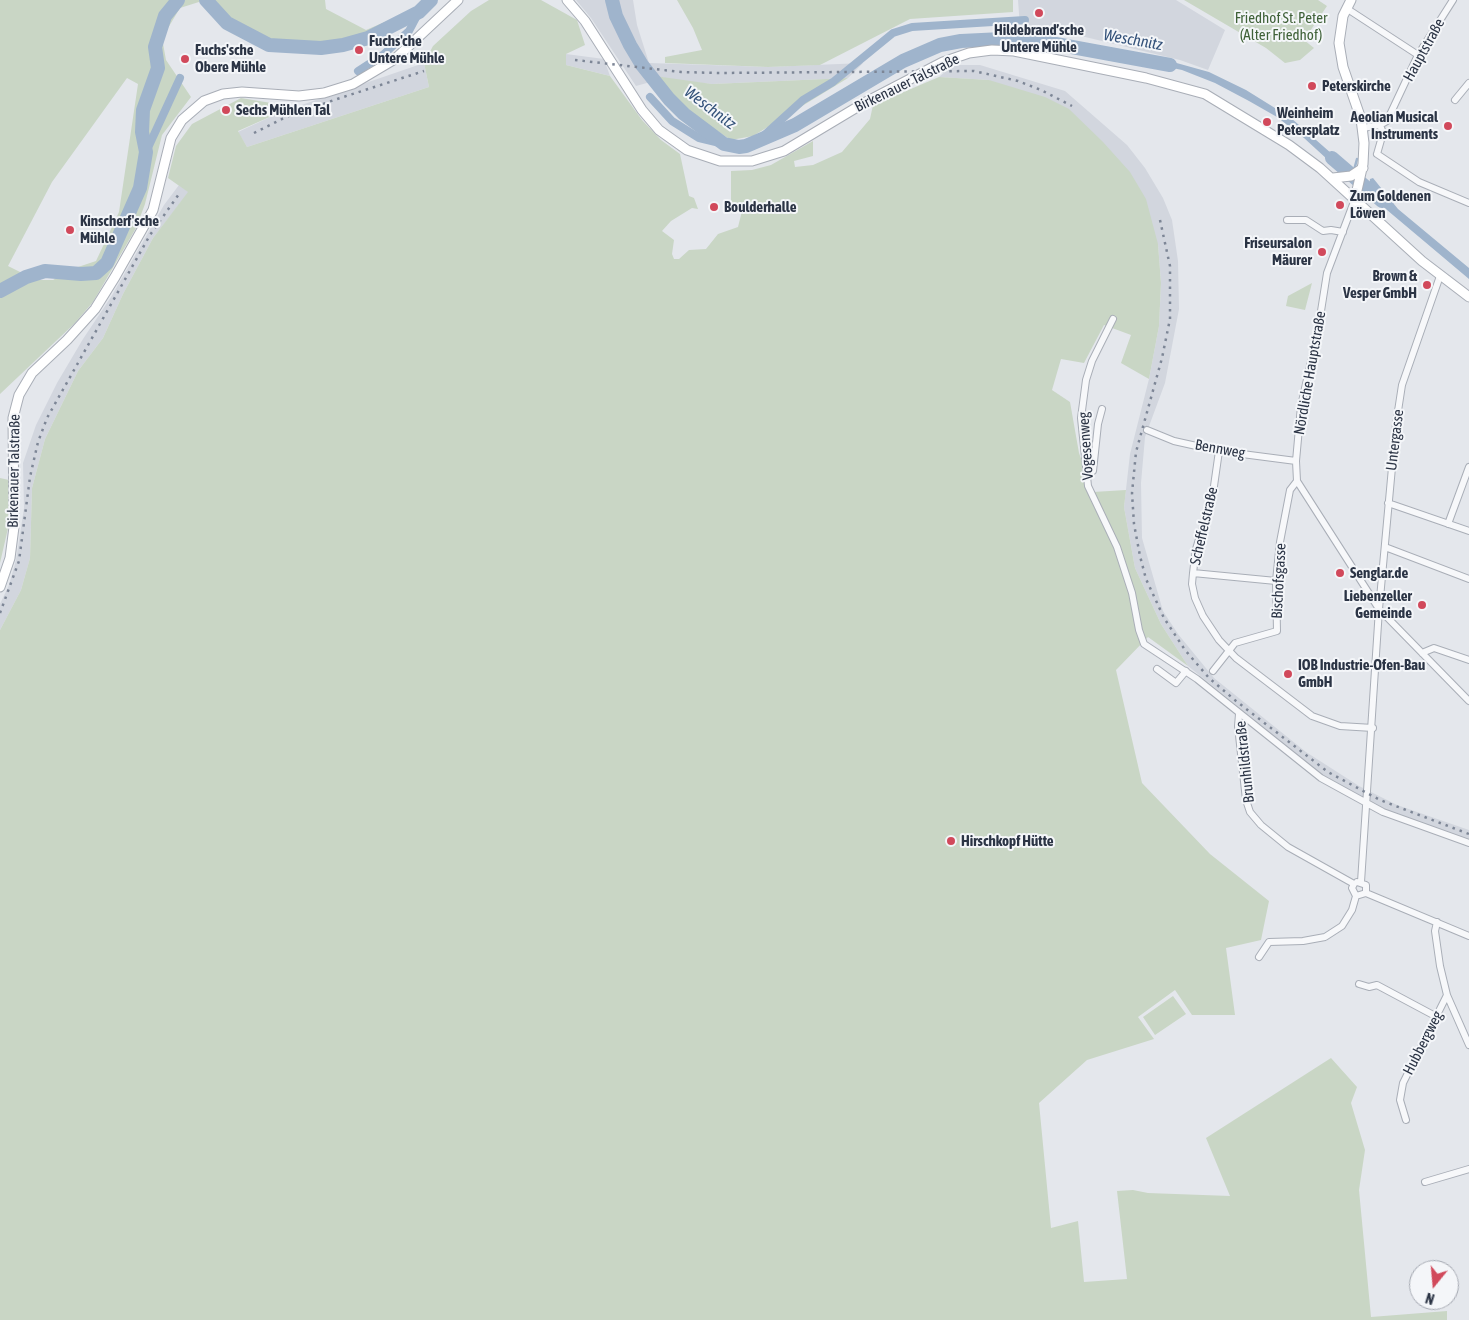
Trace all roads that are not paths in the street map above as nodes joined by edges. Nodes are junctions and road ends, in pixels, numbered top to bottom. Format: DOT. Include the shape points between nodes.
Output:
graph roads {
  1 [pos="458,0"];
  2 [pos="567,0"];
  3 [pos="1453,0"];
  4 [pos="1348,4"];
  5 [pos="1418,55"];
  6 [pos="1469,83"];
  7 [pos="1455,100"];
  8 [pos="1380,125"];
  9 [pos="1363,128"];
  10 [pos="1365,154"];
  11 [pos="1377,154"];
  12 [pos="1363,166"];
  13 [pos="1336,178"];
  14 [pos="1355,197"];
  15 [pos="1469,203"];
  16 [pos="1288,220"];
  17 [pos="1343,232"];
  18 [pos="1440,276"];
  19 [pos="1469,298"];
  20 [pos="1113,319"];
  21 [pos="1102,409"];
  22 [pos="1147,430"];
  23 [pos="1219,450"];
  24 [pos="1296,461"];
  25 [pos="1469,467"];
  26 [pos="1088,474"];
  27 [pos="1297,481"];
  28 [pos="1388,503"];
  29 [pos="1448,524"];
  30 [pos="1469,531"];
  31 [pos="1385,547"];
  32 [pos="1193,573"];
  33 [pos="1469,579"];
  34 [pos="1276,581"];
  35 [pos="0,587"];
  36 [pos="1379,609"];
  37 [pos="1139,630"];
  38 [pos="1229,650"];
  39 [pos="1422,653"];
  40 [pos="1469,660"];
  41 [pos="1158,669"];
  42 [pos="1186,671"];
  43 [pos="1213,671"];
  44 [pos="1469,701"];
  45 [pos="1240,714"];
  46 [pos="1372,728"];
  47 [pos="1368,804"];
  48 [pos="1469,843"];
  49 [pos="1361,882"];
  50 [pos="1354,884"];
  51 [pos="1366,893"];
  52 [pos="1356,896"];
  53 [pos="1437,922"];
  54 [pos="1469,936"];
  55 [pos="1259,957"];
  56 [pos="1358,984"];
  57 [pos="1447,995"];
  58 [pos="1437,1017"];
  59 [pos="1469,1045"];
  60 [pos="1406,1120"];
  61 [pos="1469,1169"];
  62 [pos="1425,1182"];
  1 -- 35 [label="main road, Birkenauer Talstraße" via="395,59 353,84 299,96 223,94 200,104 182,120 171,138 153,210 111,284 84,322 32,373 19,395 13,418 14,527 10,558"];
  2 -- 13 [label="main road, Birkenauer Talstraße" via="586,21 642,110 659,130 686,150 705,157 738,162 776,154 943,62 969,53 992,50 1070,62 1205,94"];
  3 -- 5 [label="street, Hauptstraße"];
  4 -- 5 [label="street"];
  4 -- 9 [label="main road" via="1340,34 1340,54"];
  5 -- 8 [label="street, Hauptstraße" via="1393,113"];
  6 -- 7 [label="street"];
  8 -- 9 [label="street"];
  8 -- 11 [label="street" via="1383,133"];
  9 -- 10 [label="main road"];
  10 -- 11 [label="street"];
  10 -- 12 [label="main road"];
  11 -- 15 [label="street" via="1419,182"];
  12 -- 13 [label="main road" via="1351,176"];
  12 -- 14 [label="main road"];
  13 -- 14 [label="main road, Birkenauer Talstraße"];
  14 -- 17 [label="street, Nördliche Hauptstraße"];
  14 -- 18 [label="main road, Birkenauer Talstraße"];
  16 -- 17 [label="street" via="1306,220 1324,231"];
  17 -- 24 [label="street, Nördliche Hauptstraße" via="1327,273 1301,406"];
  18 -- 19 [label="main road, Birkenauer Talstraße"];
  18 -- 28 [label="street, Untergasse" via="1402,385"];
  20 -- 26 [label="street, Vogesenweg" via="1086,380 1081,418"];
  21 -- 26 [label="street" via="1093,471"];
  22 -- 23 [label="street, Bennweg" via="1174,441"];
  23 -- 24 [label="street, Bennweg"];
  23 -- 32 [label="street, Scheffelstraße" via="1213,493 1196,549"];
  24 -- 27 [label="street, Nördliche Hauptstraße"];
  25 -- 29 [label="street"];
  26 -- 37 [label="street, Vogesenweg" via="1088,486 1117,547 1132,592"];
  27 -- 34 [label="street, Bischofsgasse" via="1290,490"];
  27 -- 36 [label="street, Nördliche Hauptstraße"];
  28 -- 29 [label="street"];
  28 -- 31 [label="street, Untergasse"];
  29 -- 30 [label="street"];
  31 -- 33 [label="street"];
  31 -- 36 [label="street, Untergasse"];
  32 -- 34 [label="street"];
  32 -- 38 [label="street, Scheffelstraße" via="1192,584 1199,608"];
  34 -- 38 [label="street, Bischofsgasse" via="1277,631 1235,643"];
  36 -- 39 [label="street, Nördliche Hauptstraße"];
  36 -- 46 [label="street, Untergasse"];
  37 -- 42 [label="street, Brunhildstraße" via="1144,644"];
  38 -- 43 [label="street"];
  38 -- 46 [label="street, Scheffelstraße" via="1312,716 1340,726"];
  39 -- 40 [label="street" via="1434,648"];
  39 -- 44 [label="street, Nördliche Hauptstraße"];
  41 -- 42 [label="street" via="1176,683"];
  42 -- 45 [label="street, Brunhildstraße"];
  45 -- 47 [label="street" via="1321,778"];
  45 -- 50 [label="street, Brunhildstraße" via="1238,726 1250,812 1288,847"];
  46 -- 47 [label="street, Untergasse"];
  47 -- 48 [label="street"];
  47 -- 49 [label="street, Untergasse"];
  49 -- 50 [label="street"];
  49 -- 51 [label="street" via="1366,885"];
  50 -- 52 [label="street"];
  51 -- 52 [label="street"];
  51 -- 53 [label="street"];
  52 -- 55 [label="street" via="1342,926 1325,937 1269,942"];
  53 -- 54 [label="street"];
  53 -- 57 [label="street" via="1435,931"];
  56 -- 58 [label="street" via="1377,985"];
  57 -- 58 [label="street, Hubbergweg"];
  57 -- 59 [label="street"];
  58 -- 60 [label="street, Hubbergweg" via="1403,1083 1400,1100"];
  61 -- 62 [label="street"];
}
